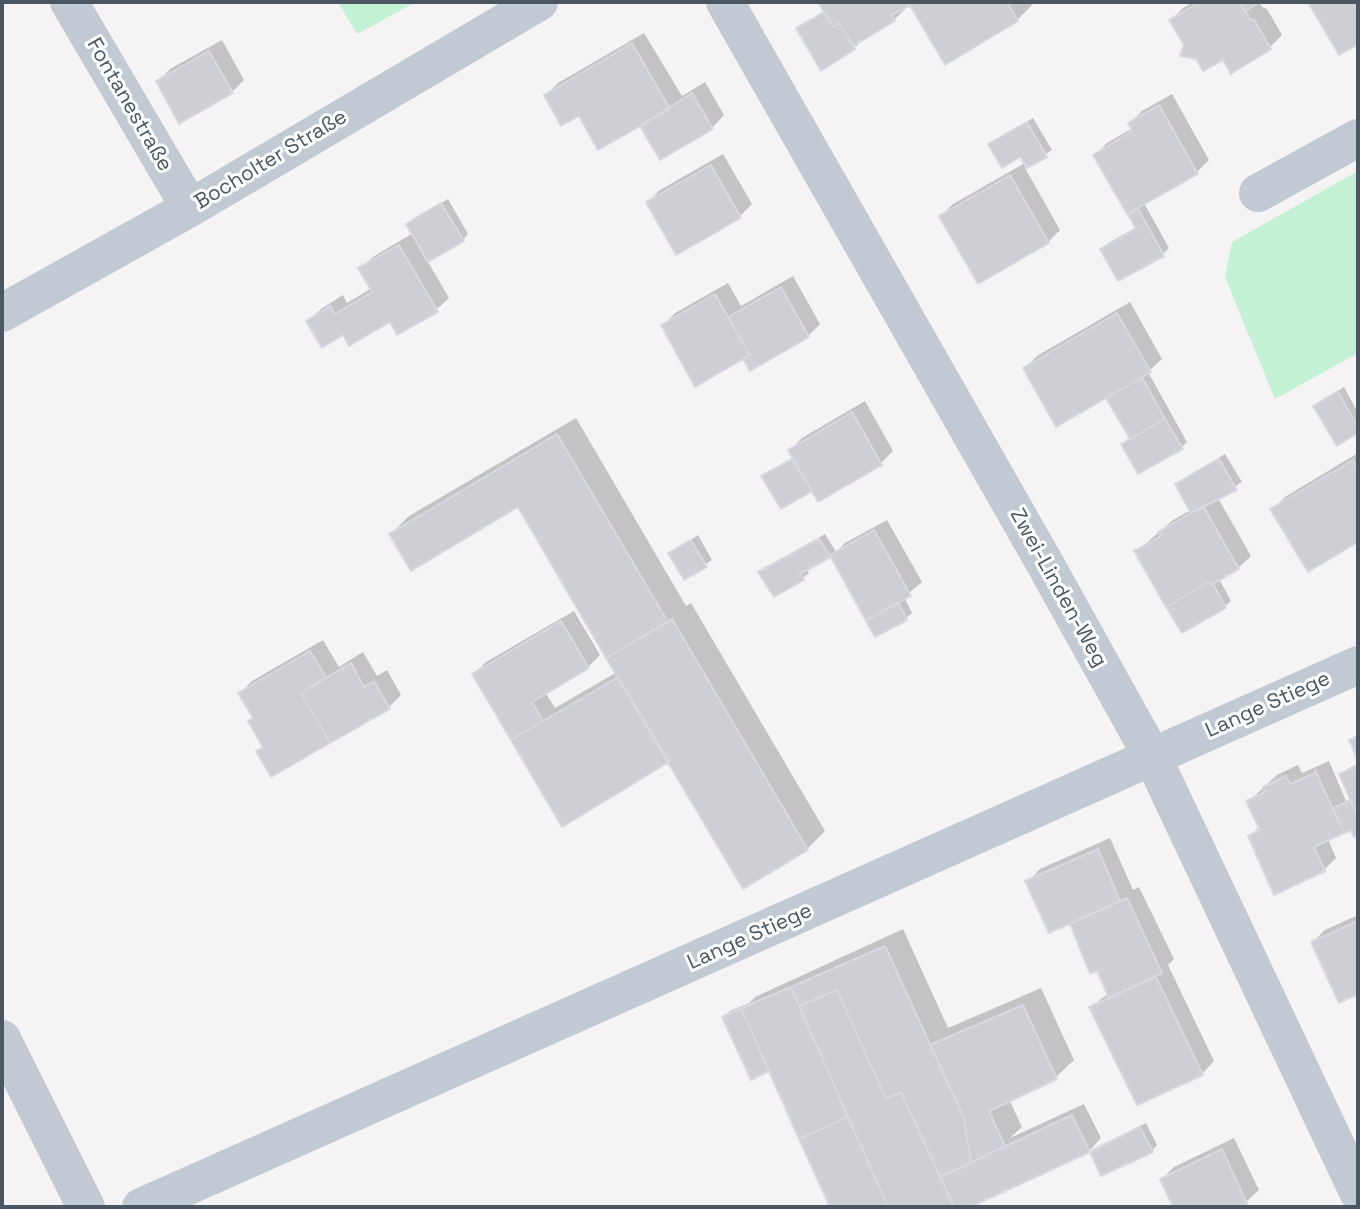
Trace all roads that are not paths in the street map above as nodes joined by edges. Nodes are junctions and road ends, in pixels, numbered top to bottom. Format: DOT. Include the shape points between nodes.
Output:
graph roads {
  1 [pos="69,2"];
  2 [pos="539,2"];
  3 [pos="725,2"];
  4 [pos="1358,138"];
  5 [pos="1258,193"];
  6 [pos="190,208"];
  7 [pos="2,313"];
  8 [pos="1358,665"];
  9 [pos="1153,758"];
  10 [pos="2,1039"];
  11 [pos="1358,1192"];
  12 [pos="86,1207"];
  13 [pos="141,1207"];
  1 -- 6 [label="street, Fontanestraße"];
  2 -- 6 [label="street, Bocholter Straße"];
  3 -- 9 [label="street, Zwei-Linden-Weg"];
  4 -- 5 [label="street"];
  6 -- 7 [label="street, Bocholter Straße"];
  8 -- 9 [label="street, Lange Stiege"];
  9 -- 11 [label="street, Zwei-Linden-Weg"];
  9 -- 13 [label="street, Lange Stiege"];
  10 -- 12 [label="street"];
}
